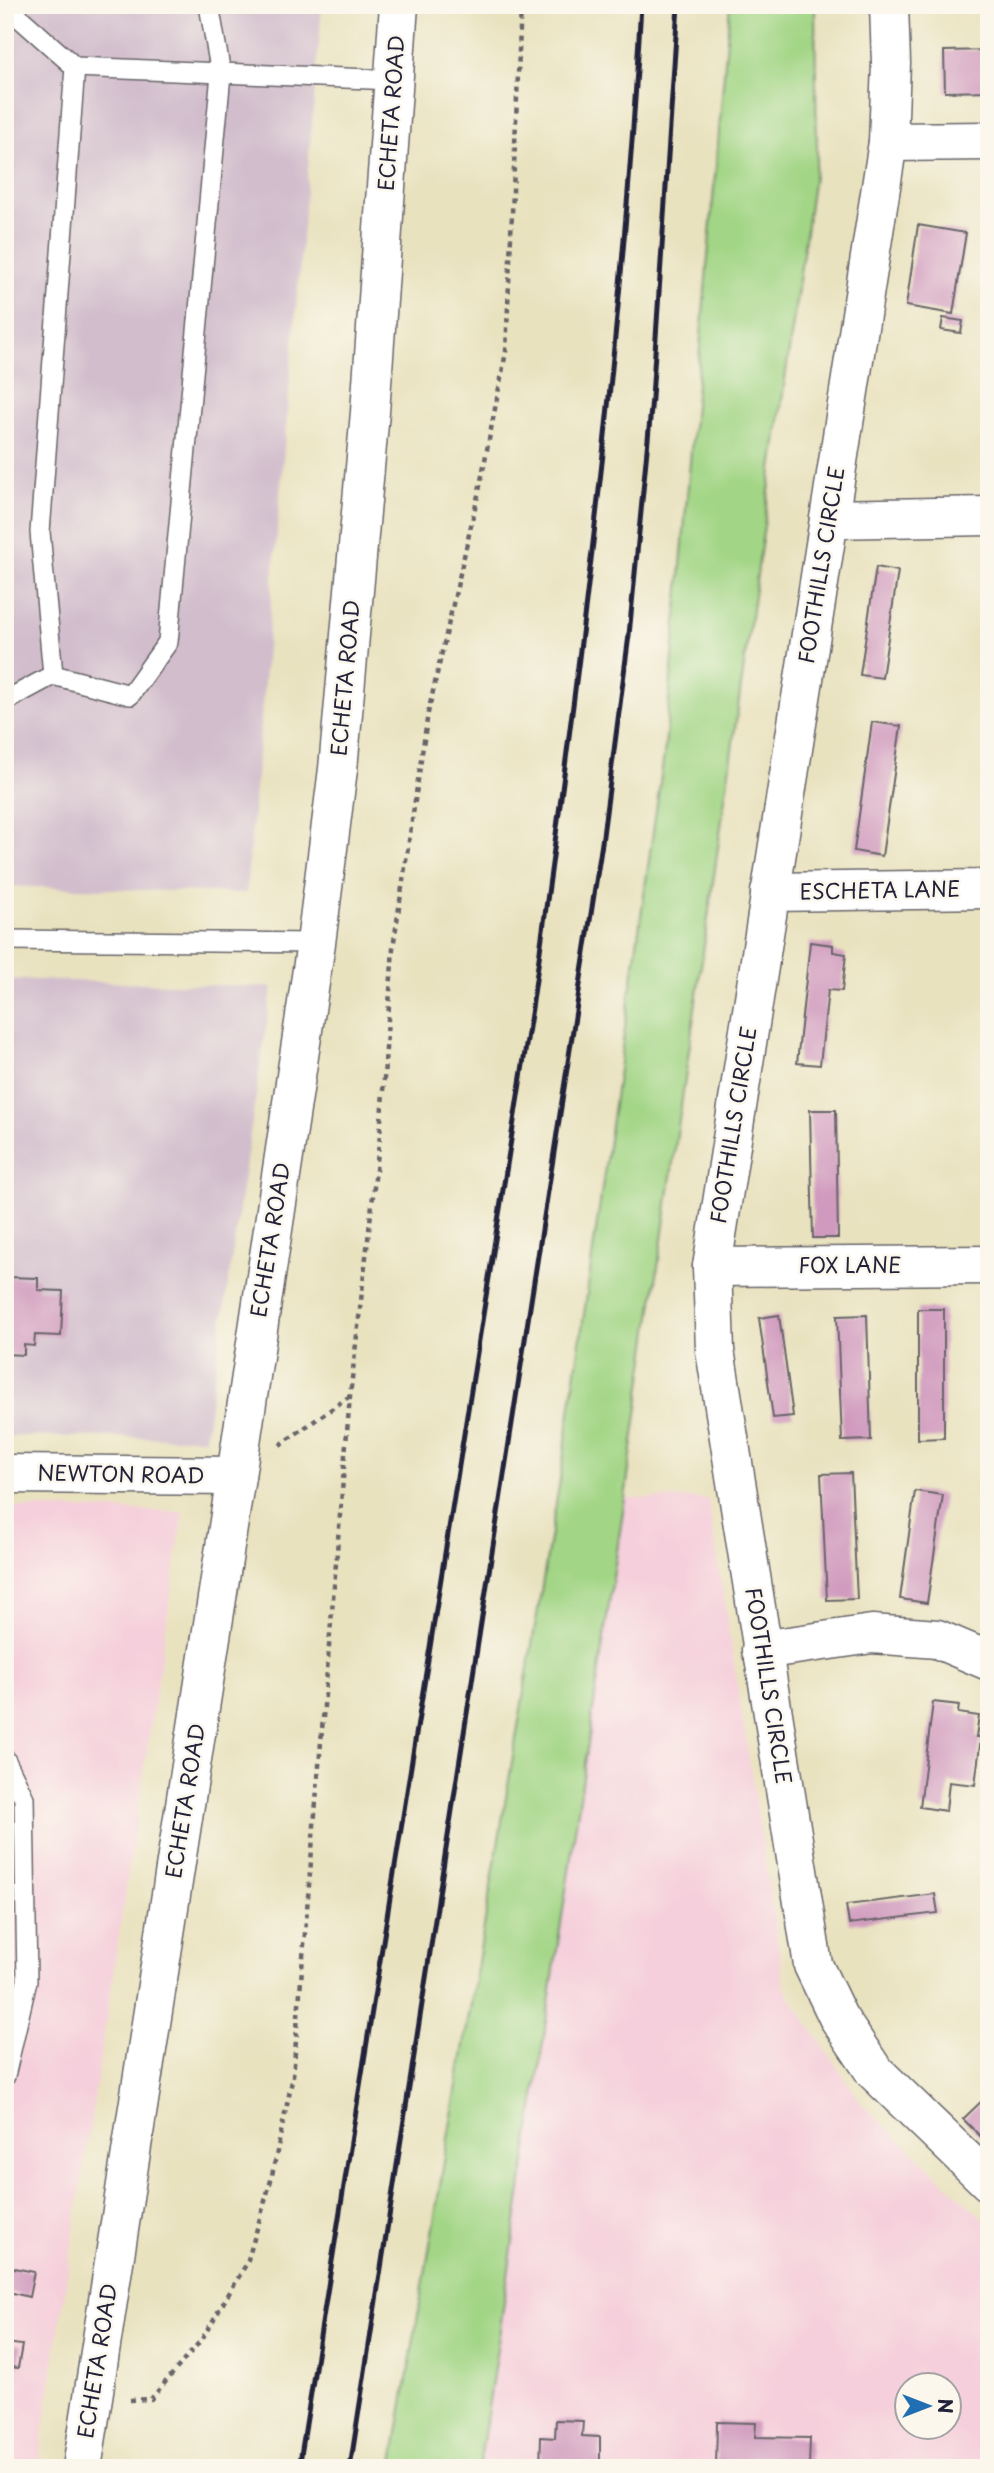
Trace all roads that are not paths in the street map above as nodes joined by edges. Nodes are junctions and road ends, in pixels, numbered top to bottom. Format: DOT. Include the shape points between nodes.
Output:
graph roads {
  1 [pos="5,5"];
  2 [pos="209,5"];
  3 [pos="399,5"];
  4 [pos="889,5"];
  5 [pos="75,67"];
  6 [pos="222,74"];
  7 [pos="394,80"];
  8 [pos="989,141"];
  9 [pos="888,142"];
  10 [pos="989,516"];
  11 [pos="829,519"];
  12 [pos="54,675"];
  13 [pos="5,701"];
  14 [pos="989,889"];
  15 [pos="770,892"];
  16 [pos="5,940"];
  17 [pos="316,943"];
  18 [pos="989,1265"];
  19 [pos="712,1267"];
  20 [pos="5,1474"];
  21 [pos="236,1476"];
  22 [pos="761,1650"];
  23 [pos="989,1661"];
  24 [pos="5,1759"];
  25 [pos="5,2076"];
  26 [pos="989,2182"];
  27 [pos="82,2468"];
  1 -- 5 [label="lane"];
  2 -- 6 [label="lane"];
  3 -- 7 [label="street, ECHETA ROAD"];
  4 -- 9 [label="street, FOOTHILLS CIRCLE"];
  5 -- 6 [label="lane"];
  5 -- 12 [label="lane" via="40,532"];
  6 -- 7 [label="lane"];
  6 -- 12 [label="lane" via="168,642 130,695"];
  7 -- 17 [label="street, ECHETA ROAD" via="346,687"];
  8 -- 9 [label="street"];
  9 -- 11 [label="street, FOOTHILLS CIRCLE"];
  10 -- 11 [label="street"];
  11 -- 15 [label="street, FOOTHILLS CIRCLE"];
  12 -- 13 [label="lane"];
  14 -- 15 [label="street, ESCHETA LANE"];
  15 -- 19 [label="street, FOOTHILLS CIRCLE"];
  16 -- 17 [label="lane"];
  17 -- 21 [label="street, ECHETA ROAD"];
  18 -- 19 [label="street, FOX LANE"];
  19 -- 22 [label="street, FOOTHILLS CIRCLE" via="715,1350"];
  20 -- 21 [label="street, NEWTON ROAD"];
  21 -- 27 [label="street, ECHETA ROAD"];
  22 -- 23 [label="street" via="872,1634 937,1639"];
  22 -- 26 [label="street, FOOTHILLS CIRCLE" via="813,1965 838,2017 874,2071"];
  24 -- 25 [label="lane" via="24,1798 27,1981"];
}
